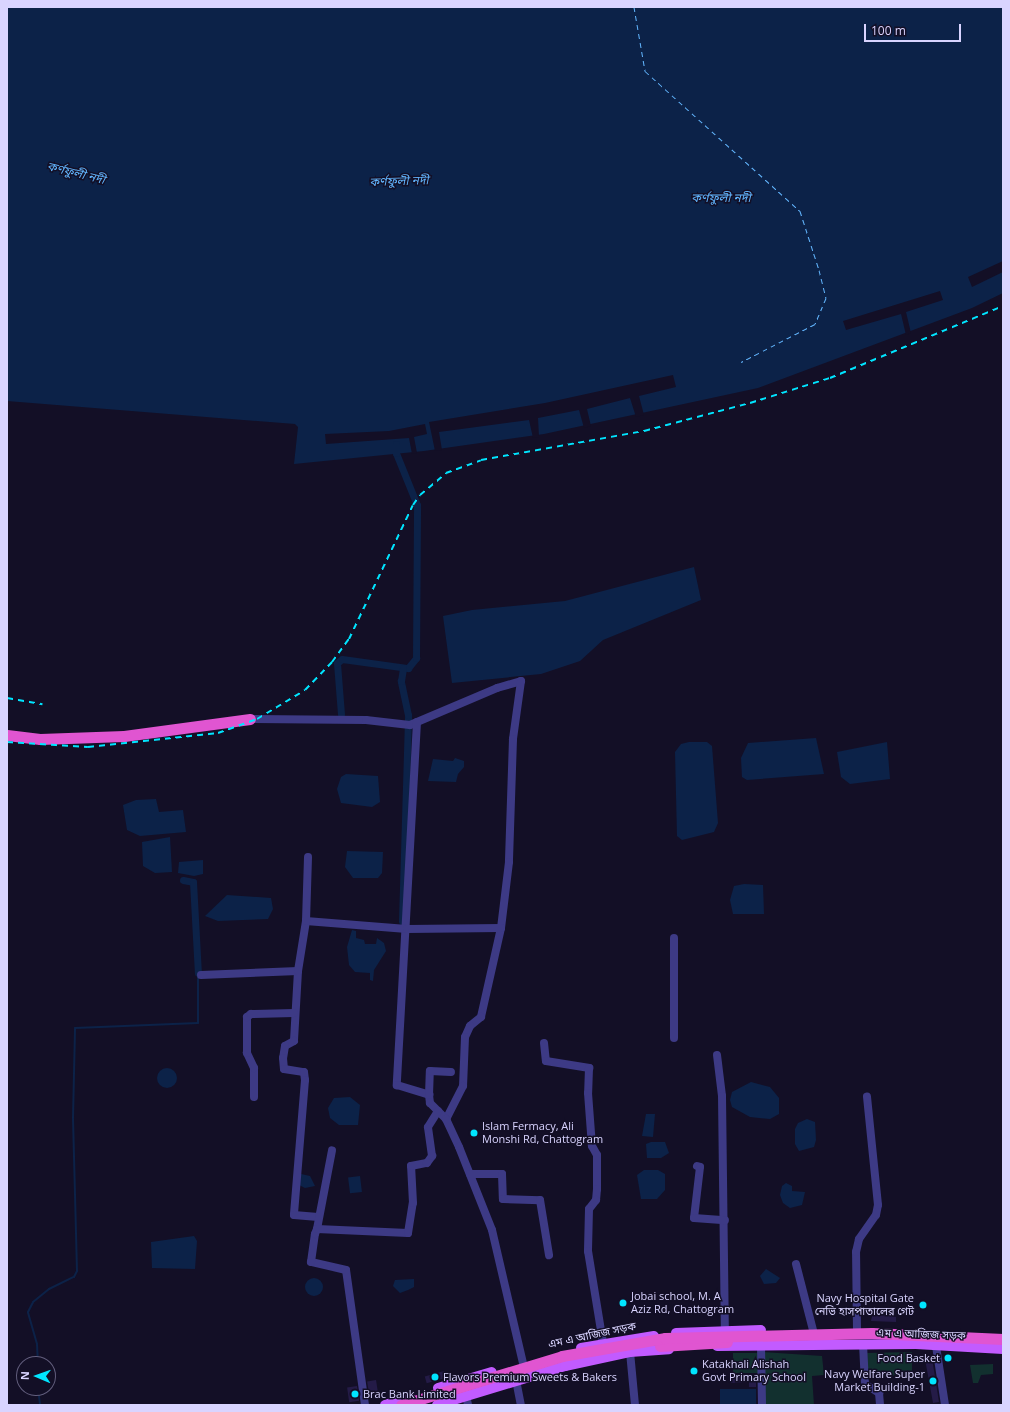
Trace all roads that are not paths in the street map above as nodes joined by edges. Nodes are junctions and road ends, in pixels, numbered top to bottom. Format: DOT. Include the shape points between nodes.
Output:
graph roads {
  1 [pos="250,719"];
  2 [pos="410,724"];
  3 [pos="7,735"];
  4 [pos="308,857"];
  5 [pos="306,922"];
  6 [pos="501,928"];
  7 [pos="406,929"];
  8 [pos="674,938"];
  9 [pos="298,971"];
  10 [pos="201,974"];
  11 [pos="294,1013"];
  12 [pos="674,1038"];
  13 [pos="544,1043"];
  14 [pos="717,1054"];
  15 [pos="451,1072"];
  16 [pos="429,1095"];
  17 [pos="254,1097"];
  18 [pos="867,1097"];
  19 [pos="438,1111"];
  20 [pos="446,1119"];
  21 [pos="332,1150"];
  22 [pos="697,1166"];
  23 [pos="470,1174"];
  24 [pos="318,1217"];
  25 [pos="725,1220"];
  26 [pos="317,1229"];
  27 [pos="549,1256"];
  28 [pos="796,1264"];
  29 [pos="725,1330"];
  30 [pos="813,1330"];
  31 [pos="857,1330"];
  32 [pos="1003,1335"];
  33 [pos="1003,1339"];
  34 [pos="603,1343"];
  35 [pos="863,1344"];
  36 [pos="1003,1345"];
  37 [pos="761,1346"];
  38 [pos="936,1346"];
  39 [pos="1003,1349"];
  40 [pos="630,1352"];
  41 [pos="522,1363"];
  42 [pos="526,1377"];
  43 [pos="516,1380"];
  44 [pos="467,1400"];
  45 [pos="365,1405"];
  46 [pos="385,1405"];
  47 [pos="401,1405"];
  48 [pos="425,1405"];
  49 [pos="437,1405"];
  50 [pos="521,1405"];
  51 [pos="635,1405"];
  52 [pos="762,1405"];
  53 [pos="880,1405"];
  54 [pos="944,1405"];
  1 -- 2 [label="street" via="366,720"];
  1 -- 3 [label="highway" via="124,736 40,739"];
  2 -- 6 [label="street" via="521,681 513,739 508,869"];
  2 -- 7 [label="street"];
  4 -- 5 [label="street"];
  5 -- 7 [label="street"];
  5 -- 9 [label="street"];
  6 -- 7 [label="street"];
  6 -- 20 [label="street" via="481,1017 470,1026 465,1037 463,1086"];
  7 -- 16 [label="street" via="400,986 397,1084"];
  8 -- 12 [label="street"];
  9 -- 10 [label="street"];
  9 -- 11 [label="street"];
  11 -- 17 [label="street" via="251,1014 247,1017 247,1053 254,1068"];
  11 -- 24 [label="street" via="294,1041 284,1046 283,1058 284,1068 304,1072 294,1215"];
  13 -- 34 [label="street" via="546,1061 589,1068 588,1093 593,1147 597,1155 597,1189 596,1200 589,1210 588,1251"];
  14 -- 25 [label="street" via="722,1096"];
  15 -- 16 [label="street" via="430,1070"];
  16 -- 19 [label="street" via="430,1103"];
  18 -- 31 [label="street" via="878,1205 876,1215 859,1239 856,1252"];
  19 -- 20 [label="street"];
  19 -- 26 [label="street" via="428,1127 432,1156 427,1163 411,1166 413,1203 408,1233"];
  20 -- 23 [label="street"];
  21 -- 24 [label="street"];
  22 -- 25 [label="street" via="700,1167 694,1218"];
  23 -- 27 [label="street" via="502,1174 503,1199 540,1200"];
  23 -- 41 [label="street" via="492,1230"];
  24 -- 26 [label="street"];
  25 -- 29 [label="street"];
  26 -- 45 [label="street" via="311,1262 346,1270"];
  28 -- 30 [label="street"];
  29 -- 30 [label="main road, এম এ আজিজ সড়ক"];
  29 -- 34 [label="main road, এম এ আজিজ সড়ক"];
  30 -- 31 [label="main road, এম এ আজিজ সড়ক"];
  31 -- 32 [label="main road, এম এ আজিজ সড়ক"];
  33 -- 47 [label="highway, bridge" via="872,1333 700,1335 651,1339 562,1356"];
  34 -- 41 [label="main road, এম এ আজিজ সড়ক"];
  35 -- 37 [label="main road, এম এ আজিজ সড়ক"];
  35 -- 38 [label="main road, এম এ আজিজ সড়ক"];
  35 -- 53 [label="street" via="865,1384 879,1393"];
  36 -- 48 [label="highway, bridge" via="872,1340 700,1342 632,1348 564,1362"];
  37 -- 40 [label="main road, এম এ আজিজ সড়ক"];
  37 -- 52 [label="street"];
  38 -- 39 [label="main road, এম এ আজিজ সড়ক"];
  38 -- 54 [label="street"];
  40 -- 42 [label="main road, এম এ আজিজ সড়ক"];
  40 -- 51 [label="street"];
  41 -- 42 [label="street"];
  41 -- 46 [label="main road, এম এ আজিজ সড়ক"];
  42 -- 43 [label="main road, এম এ আজিজ সড়ক"];
  43 -- 44 [label="main road, এম এ আজিজ সড়ক"];
  43 -- 50 [label="street"];
  44 -- 49 [label="main road, এম এ আজিজ সড়ক"];
}
